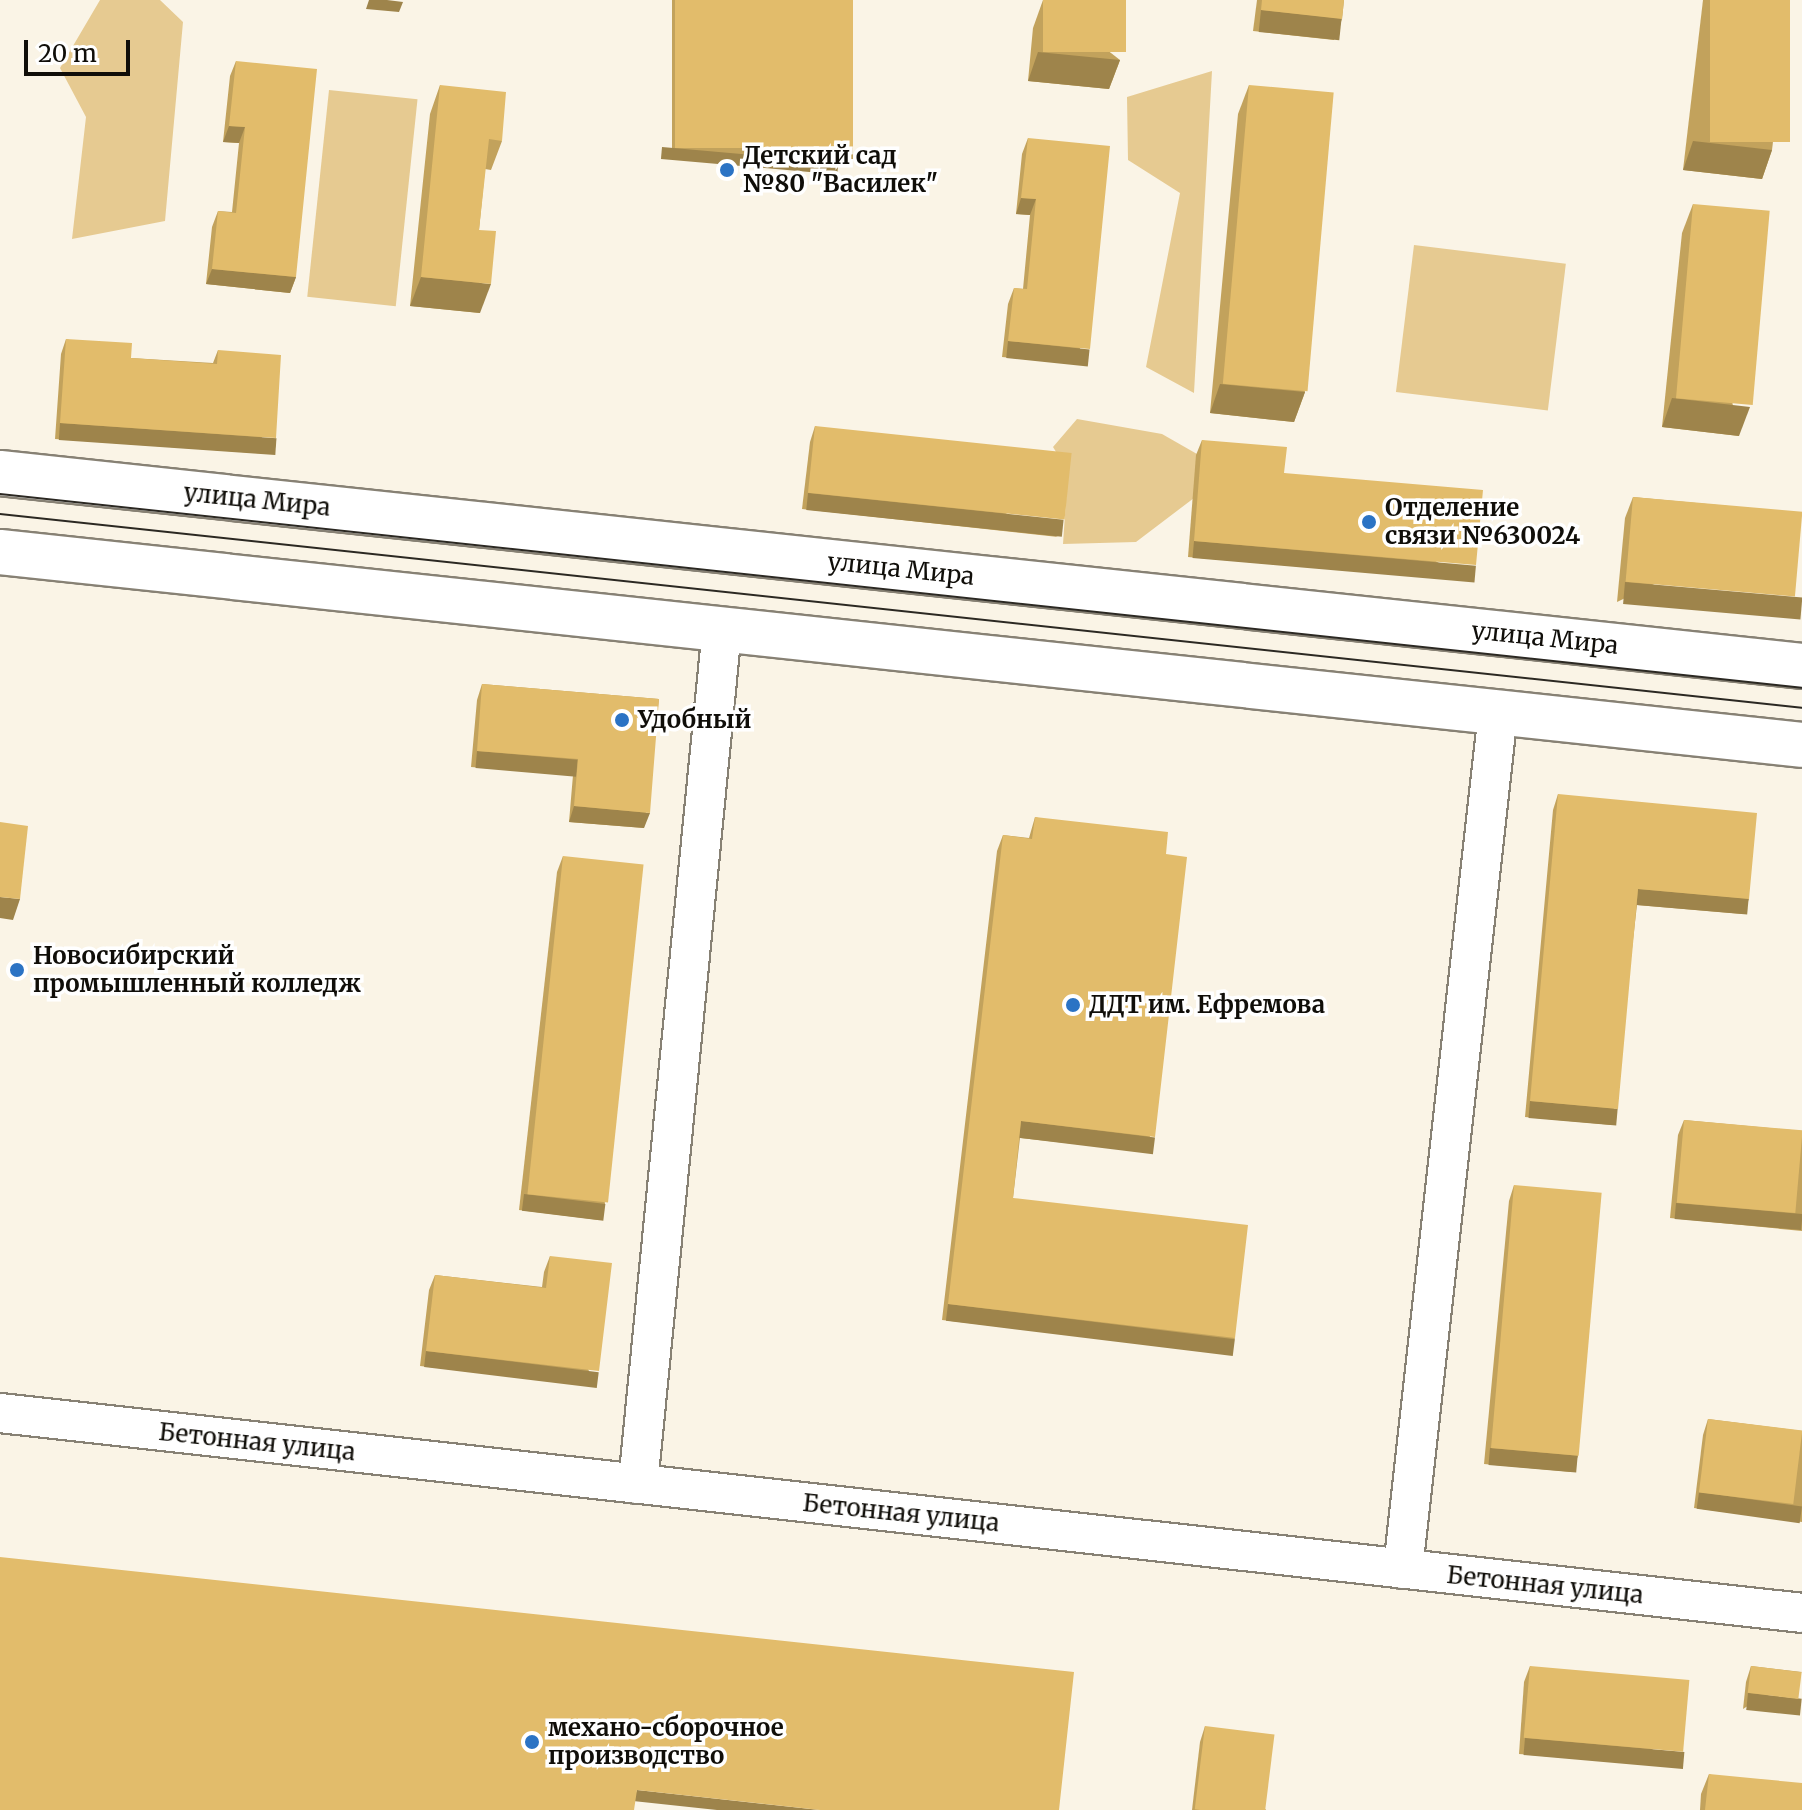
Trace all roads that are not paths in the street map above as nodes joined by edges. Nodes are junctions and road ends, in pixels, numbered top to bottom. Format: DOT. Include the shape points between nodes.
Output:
graph roads {
  1 [pos="0,473"];
  2 [pos="0,552"];
  3 [pos="722,629"];
  4 [pos="1802,666"];
  5 [pos="1498,712"];
  6 [pos="1802,745"];
  7 [pos="0,1413"];
  8 [pos="638,1484"];
  9 [pos="1403,1569"];
  10 [pos="1802,1613"];
  1 -- 4 [label="street, улица Мира"];
  2 -- 3 [label="street"];
  3 -- 5 [label="street"];
  3 -- 8 [label="street"];
  5 -- 6 [label="street"];
  5 -- 9 [label="street"];
  7 -- 8 [label="street, Бетонная улица"];
  8 -- 9 [label="street, Бетонная улица"];
  9 -- 10 [label="street, Бетонная улица"];
}
